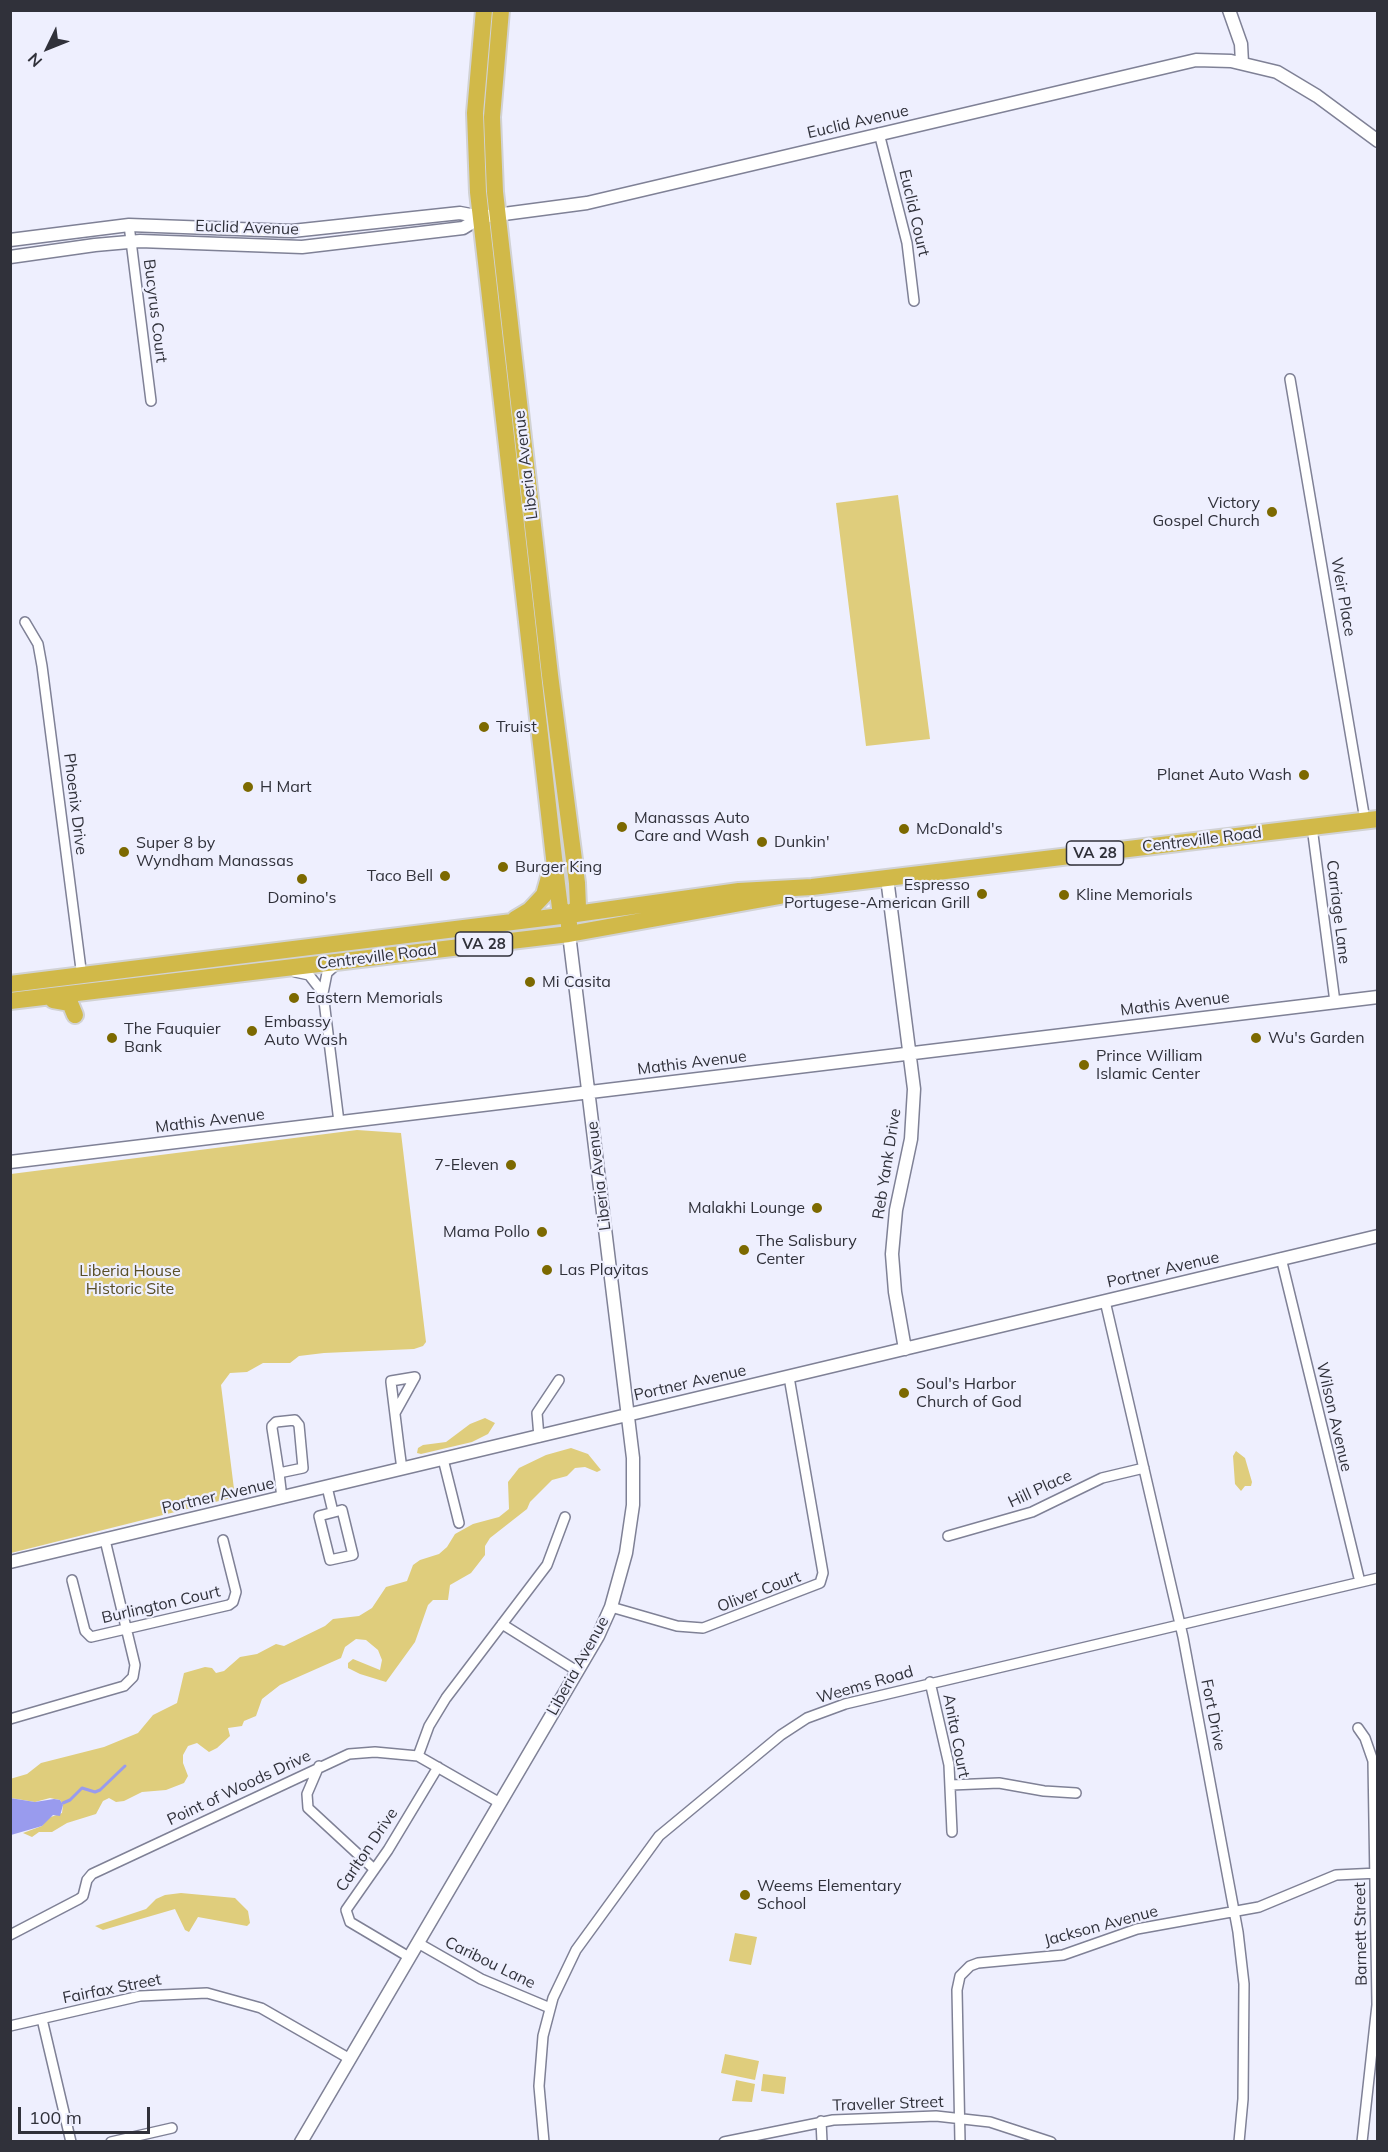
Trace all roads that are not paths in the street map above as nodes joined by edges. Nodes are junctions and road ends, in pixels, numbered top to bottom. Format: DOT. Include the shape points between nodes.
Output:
graph roads {
  1 [pos="484,10"];
  2 [pos="501,10"];
  3 [pos="1229,10"];
  4 [pos="1242,63"];
  5 [pos="879,133"];
  6 [pos="1377,141"];
  7 [pos="489,216"];
  8 [pos="129,225"];
  9 [pos="10,240"];
  10 [pos="131,242"];
  11 [pos="10,257"];
  12 [pos="914,301"];
  13 [pos="1290,379"];
  14 [pos="151,401"];
  15 [pos="26,622"];
  16 [pos="1371,819"];
  17 [pos="1312,826"];
  18 [pos="553,855"];
  19 [pos="887,878"];
  20 [pos="577,883"];
  21 [pos="812,887"];
  22 [pos="620,909"];
  23 [pos="569,915"];
  24 [pos="509,922"];
  25 [pos="569,934"];
  26 [pos="340,961"];
  27 [pos="276,970"];
  28 [pos="81,975"];
  29 [pos="10,984"];
  30 [pos="84,992"];
  31 [pos="323,993"];
  32 [pos="40,997"];
  33 [pos="1377,997"];
  34 [pos="10,1001"];
  35 [pos="1335,1002"];
  36 [pos="75,1015"];
  37 [pos="910,1053"];
  38 [pos="588,1092"];
  39 [pos="339,1122"];
  40 [pos="10,1162"];
  41 [pos="1377,1236"];
  42 [pos="1281,1258"];
  43 [pos="1105,1301"];
  44 [pos="905,1349"];
  45 [pos="789,1377"];
  46 [pos="559,1380"];
  47 [pos="395,1413"];
  48 [pos="628,1415"];
  49 [pos="539,1437"];
  50 [pos="443,1460"];
  51 [pos="1144,1467"];
  52 [pos="402,1469"];
  53 [pos="279,1473"];
  54 [pos="327,1487"];
  55 [pos="282,1498"];
  56 [pos="333,1512"];
  57 [pos="565,1516"];
  58 [pos="459,1523"];
  59 [pos="948,1536"];
  60 [pos="105,1540"];
  61 [pos="223,1540"];
  62 [pos="10,1562"];
  63 [pos="1377,1578"];
  64 [pos="72,1580"];
  65 [pos="1360,1582"];
  66 [pos="611,1606"];
  67 [pos="502,1624"];
  68 [pos="1180,1624"];
  69 [pos="126,1628"];
  70 [pos="577,1671"];
  71 [pos="930,1682"];
  72 [pos="10,1719"];
  73 [pos="1358,1728"];
  74 [pos="418,1756"];
  75 [pos="319,1767"];
  76 [pos="438,1767"];
  77 [pos="951,1785"];
  78 [pos="1076,1793"];
  79 [pos="500,1803"];
  80 [pos="952,1832"];
  81 [pos="374,1869"];
  82 [pos="1376,1873"];
  83 [pos="1234,1911"];
  84 [pos="10,1935"];
  85 [pos="418,1943"];
  86 [pos="409,1957"];
  87 [pos="550,2007"];
  88 [pos="42,2019"];
  89 [pos="10,2026"];
  90 [pos="350,2059"];
  91 [pos="960,2117"];
  92 [pos="821,2121"];
  93 [pos="172,2128"];
  94 [pos="70,2142"];
  95 [pos="111,2142"];
  96 [pos="301,2142"];
  97 [pos="544,2142"];
  98 [pos="724,2142"];
  99 [pos="822,2142"];
  100 [pos="960,2142"];
  101 [pos="1051,2142"];
  102 [pos="1239,2142"];
  103 [pos="1362,2142"];
  1 -- 7 [label="highway, Liberia Avenue" via="475,113"];
  2 -- 7 [label="highway, Liberia Avenue"];
  3 -- 4 [label="street" via="1241,44"];
  4 -- 5 [label="street, Euclid Avenue" via="1196,60"];
  4 -- 6 [label="street, Euclid Avenue" via="1291,80"];
  5 -- 7 [label="street, Euclid Avenue" via="587,203"];
  5 -- 12 [label="street, Euclid Court" via="907,243"];
  7 -- 8 [label="street, Euclid Avenue" via="460,213 292,231"];
  7 -- 10 [label="street, Euclid Avenue" via="463,228 302,247"];
  7 -- 18 [label="highway, Liberia Avenue"];
  7 -- 20 [label="highway, Liberia Avenue"];
  8 -- 9 [label="street, Euclid Avenue"];
  8 -- 10 [label="street, Bucyrus Court"];
  10 -- 11 [label="street, Euclid Avenue"];
  10 -- 14 [label="street, Bucyrus Court"];
  13 -- 16 [label="street, Weir Place"];
  15 -- 28 [label="street, Phoenix Drive" via="38,644 42,666"];
  16 -- 17 [label="highway, Centreville Road / VA 28"];
  17 -- 19 [label="highway, Centreville Road / VA 28"];
  17 -- 35 [label="street, Carriage Lane"];
  18 -- 23 [label="highway, Liberia Avenue" via="560,908"];
  18 -- 24 [label="highway" via="546,892 530,910"];
  19 -- 21 [label="highway, Centreville Road / VA 28"];
  19 -- 37 [label="street, Reb Yank Drive"];
  20 -- 22 [label="highway" via="592,902"];
  20 -- 23 [label="highway, Liberia Avenue" via="578,907"];
  21 -- 22 [label="highway, Centreville Road / VA 28" via="739,891"];
  21 -- 25 [label="highway, Centreville Road / VA 28" via="742,905"];
  22 -- 23 [label="highway, Centreville Road / VA 28"];
  23 -- 24 [label="highway, Centreville Road / VA 28"];
  23 -- 25 [label="highway, Liberia Avenue"];
  24 -- 28 [label="highway, Centreville Road / VA 28"];
  25 -- 26 [label="highway, Centreville Road / VA 28"];
  25 -- 38 [label="street, Liberia Avenue"];
  26 -- 27 [label="highway, Centreville Road / VA 28"];
  26 -- 31 [label="street" via="327,973"];
  27 -- 30 [label="highway, Centreville Road / VA 28"];
  27 -- 31 [label="street" via="309,975"];
  28 -- 29 [label="highway, Centreville Road / VA 28"];
  28 -- 30 [label="street, Phoenix Drive"];
  30 -- 32 [label="highway, Centreville Road / VA 28"];
  31 -- 39 [label="street"];
  32 -- 34 [label="highway, Centreville Road / VA 28"];
  32 -- 36 [label="highway" via="70,1003"];
  33 -- 35 [label="street, Mathis Avenue"];
  35 -- 37 [label="street, Mathis Avenue"];
  37 -- 38 [label="street, Mathis Avenue"];
  37 -- 44 [label="street, Reb Yank Drive" via="913,1119 892,1254 894,1292"];
  38 -- 39 [label="street, Mathis Avenue"];
  38 -- 48 [label="street, Liberia Avenue"];
  39 -- 40 [label="street, Mathis Avenue"];
  41 -- 42 [label="street, Portner Avenue"];
  42 -- 43 [label="street, Portner Avenue"];
  42 -- 65 [label="street, Wilson Avenue"];
  43 -- 44 [label="street, Portner Avenue"];
  43 -- 51 [label="street, Fort Drive"];
  44 -- 45 [label="street, Portner Avenue"];
  45 -- 48 [label="street, Portner Avenue"];
  45 -- 66 [label="street, Oliver Court" via="823,1574 820,1583 703,1628 677,1626"];
  46 -- 49 [label="street" via="537,1413"];
  47 -- 52 [label="street"];
  48 -- 49 [label="street, Portner Avenue"];
  48 -- 66 [label="street, Liberia Avenue" via="633,1505 626,1553"];
  49 -- 50 [label="street, Portner Avenue"];
  50 -- 52 [label="street, Portner Avenue"];
  50 -- 58 [label="street"];
  51 -- 59 [label="street, Hill Place" via="1102,1478 1032,1512"];
  51 -- 68 [label="street, Fort Drive"];
  52 -- 54 [label="street, Portner Avenue"];
  53 -- 53 [label="street" via="272,1426 295,1420 299,1425 303,1468"];
  53 -- 55 [label="street"];
  54 -- 55 [label="street, Portner Avenue"];
  54 -- 56 [label="street"];
  55 -- 60 [label="street, Portner Avenue"];
  56 -- 56 [label="street" via="342,1510 353,1555 330,1560 319,1516"];
  57 -- 67 [label="street" via="547,1565"];
  60 -- 62 [label="street, Portner Avenue"];
  60 -- 69 [label="street"];
  61 -- 69 [label="street, Burlington Court" via="236,1592 232,1604"];
  63 -- 65 [label="street, Weems Road"];
  64 -- 69 [label="street, Burlington Court" via="87,1635"];
  65 -- 68 [label="street, Weems Road"];
  66 -- 70 [label="street, Liberia Avenue"];
  67 -- 70 [label="street"];
  67 -- 74 [label="street" via="446,1698 429,1726"];
  68 -- 71 [label="street, Weems Road"];
  68 -- 83 [label="street, Fort Drive"];
  69 -- 72 [label="street" via="135,1665 127,1683"];
  70 -- 79 [label="street, Liberia Avenue"];
  71 -- 77 [label="street, Anita Court"];
  71 -- 87 [label="street, Weems Road" via="844,1704 807,1718 670,1825 632,1869 586,1935 562,1975"];
  73 -- 82 [label="street, Barnett Street" via="1373,1761"];
  74 -- 75 [label="street, Point of Woods Drive" via="356,1753"];
  74 -- 76 [label="street, Point of Woods Drive"];
  75 -- 81 [label="street" via="308,1794 308,1808"];
  75 -- 84 [label="street, Point of Woods Drive" via="92,1874 79,1899"];
  76 -- 79 [label="street, Point of Woods Drive"];
  76 -- 81 [label="street, Carlton Drive"];
  77 -- 78 [label="street" via="999,1783"];
  77 -- 80 [label="street, Anita Court"];
  79 -- 85 [label="street, Liberia Avenue"];
  81 -- 86 [label="street, Carlton Drive" via="348,1905 347,1918"];
  82 -- 83 [label="street, Jackson Avenue" via="1336,1875 1259,1907"];
  82 -- 103 [label="street, Barnett Street" via="1377,2005"];
  83 -- 91 [label="street, Jackson Avenue" via="1137,1929 1064,1955 978,1962 970,1966 958,1983"];
  83 -- 102 [label="street, Fort Drive" via="1244,1984"];
  85 -- 86 [label="street, Liberia Avenue"];
  85 -- 87 [label="street, Caribou Lane" via="481,1979"];
  86 -- 90 [label="street, Liberia Avenue"];
  87 -- 97 [label="street, Weems Road" via="539,2086"];
  88 -- 89 [label="street, Fairfax Street"];
  88 -- 90 [label="street, Fairfax Street" via="140,1996 207,1993 261,2008"];
  88 -- 94 [label="street"];
  90 -- 96 [label="street, Liberia Avenue"];
  91 -- 92 [label="street, Traveller Street"];
  91 -- 100 [label="street, Jackson Avenue"];
  91 -- 101 [label="street, Traveller Street" via="990,2122"];
  92 -- 98 [label="street, Traveller Street"];
  92 -- 99 [label="street"];
  93 -- 95 [label="street"];
}
